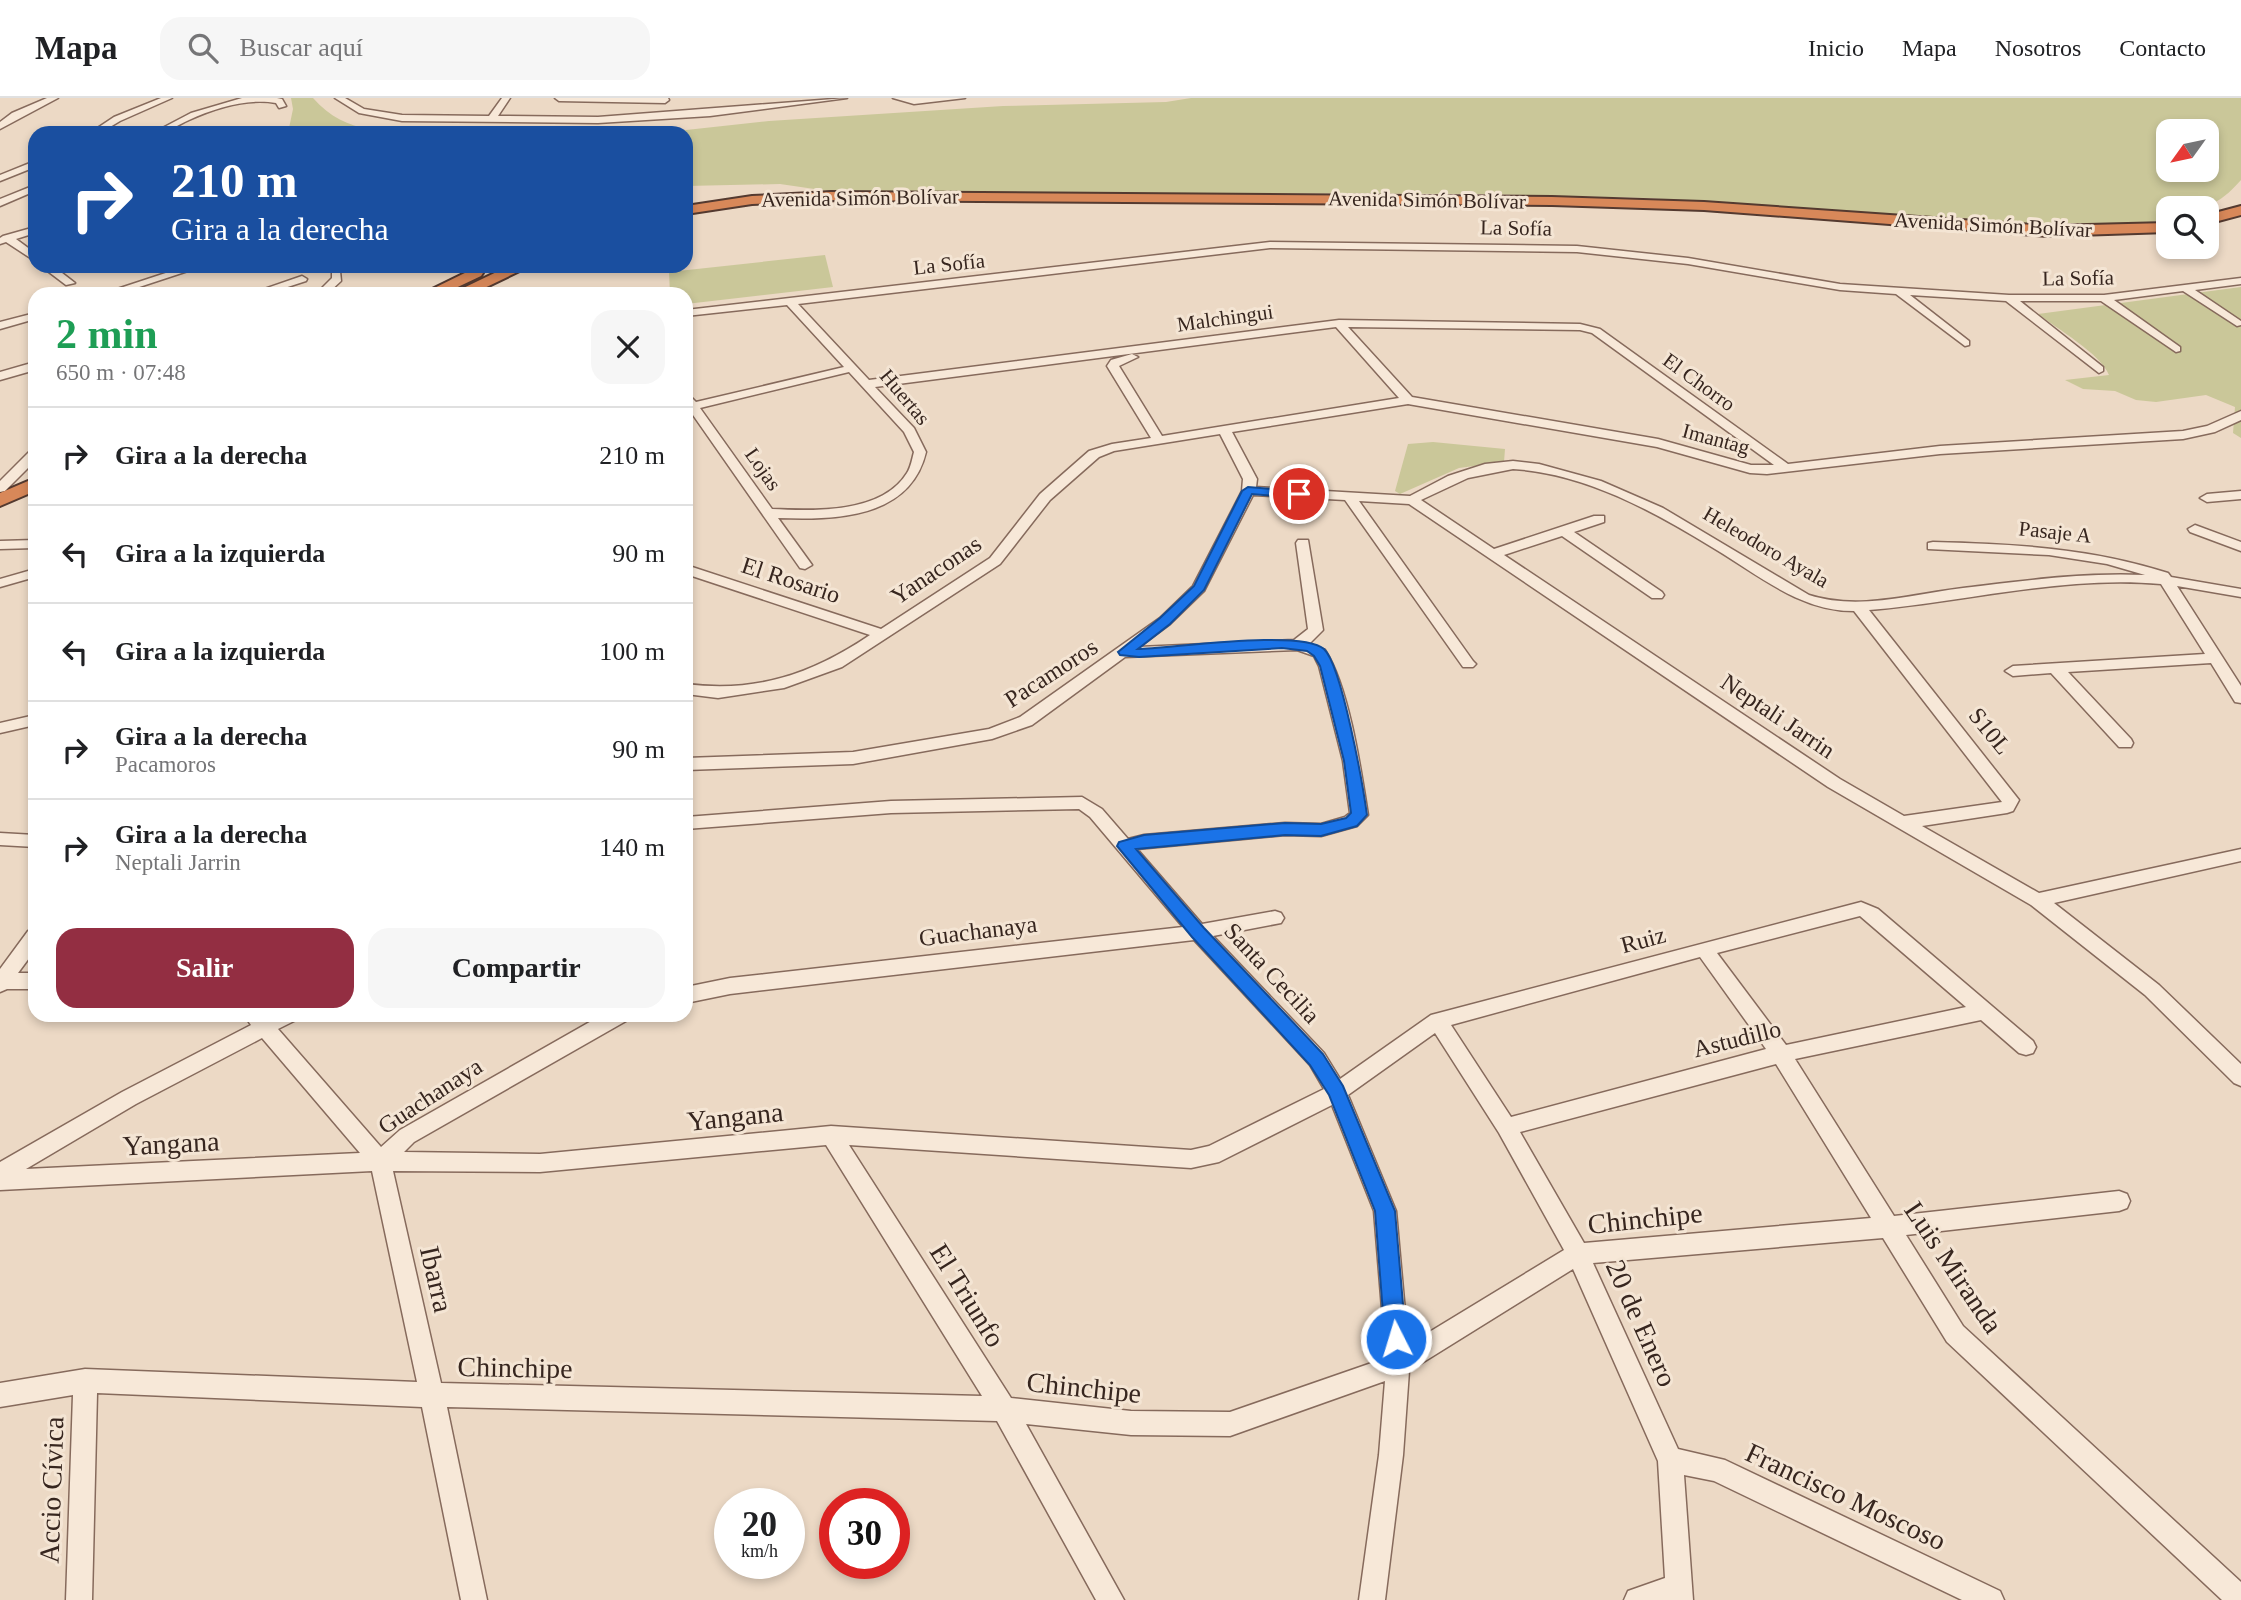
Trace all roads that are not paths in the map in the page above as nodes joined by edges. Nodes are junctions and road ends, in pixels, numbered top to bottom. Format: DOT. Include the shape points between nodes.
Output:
graph roads {
  1 [pos="54,98"];
  2 [pos="168,98"];
  3 [pos="261,98"];
  4 [pos="267,98"];
  5 [pos="339,98"];
  6 [pos="506,98"];
  7 [pos="559,98"];
  8 [pos="661,98"];
  9 [pos="842,98"];
  10 [pos="897,98"];
  11 [pos="961,98"];
  12 [pos="282,106"];
  13 [pos="493,117"];
  14 [pos="0,126"];
  15 [pos="106,126"];
  16 [pos="169,126"];
  17 [pos="28,167"];
  18 [pos="0,178"];
  19 [pos="28,191"];
  20 [pos="0,203"];
  21 [pos="693,209"];
  22 [pos="2241,210"];
  23 [pos="2219,216"];
  24 [pos="693,218"];
  25 [pos="2241,224"];
  26 [pos="2156,228"];
  27 [pos="2219,229"];
  28 [pos="28,232"];
  29 [pos="2156,237"];
  30 [pos="4,240"];
  31 [pos="28,254"];
  32 [pos="56,273"];
  33 [pos="175,273"];
  34 [pos="299,273"];
  35 [pos="336,273"];
  36 [pos="476,273"];
  37 [pos="507,273"];
  38 [pos="302,279"];
  39 [pos="2241,281"];
  40 [pos="70,283"];
  41 [pos="130,287"];
  42 [pos="277,287"];
  43 [pos="299,287"];
  44 [pos="328,287"];
  45 [pos="446,287"];
  46 [pos="475,287"];
  47 [pos="2185,288"];
  48 [pos="1900,292"];
  49 [pos="2009,298"];
  50 [pos="2104,298"];
  51 [pos="788,300"];
  52 [pos="693,312"];
  53 [pos="28,318"];
  54 [pos="1339,323"];
  55 [pos="2237,323"];
  56 [pos="0,326"];
  57 [pos="1589,328"];
  58 [pos="1965,343"];
  59 [pos="1171,345"];
  60 [pos="2176,349"];
  61 [pos="28,368"];
  62 [pos="852,368"];
  63 [pos="2099,369"];
  64 [pos="0,376"];
  65 [pos="868,384"];
  66 [pos="693,400"];
  67 [pos="1408,400"];
  68 [pos="693,407"];
  69 [pos="2241,415"];
  70 [pos="1224,429"];
  71 [pos="1158,439"];
  72 [pos="28,461"];
  73 [pos="1787,468"];
  74 [pos="28,487"];
  75 [pos="0,488"];
  76 [pos="1248,491"];
  77 [pos="2241,495"];
  78 [pos="1350,498"];
  79 [pos="2207,498"];
  80 [pos="0,500"];
  81 [pos="1412,500"];
  82 [pos="28,503"];
  83 [pos="767,513"];
  84 [pos="0,516"];
  85 [pos="1599,519"];
  86 [pos="2195,529"];
  87 [pos="1564,531"];
  88 [pos="1303,543"];
  89 [pos="28,544"];
  90 [pos="0,545"];
  91 [pos="1933,546"];
  92 [pos="2241,547"];
  93 [pos="1493,554"];
  94 [pos="805,565"];
  95 [pos="693,571"];
  96 [pos="28,575"];
  97 [pos="2168,580"];
  98 [pos="0,583"];
  99 [pos="2241,593"];
  100 [pos="1657,595"];
  101 [pos="1858,606"];
  102 [pos="881,634"];
  103 [pos="1298,645"];
  104 [pos="1125,652"];
  105 [pos="2216,659"];
  106 [pos="1468,664"];
  107 [pos="2055,668"];
  108 [pos="2014,671"];
  109 [pos="693,690"];
  110 [pos="2241,698"];
  111 [pos="28,722"];
  112 [pos="0,728"];
  113 [pos="2125,743"];
  114 [pos="693,764"];
  115 [pos="693,822"];
  116 [pos="1904,822"];
  117 [pos="0,839"];
  118 [pos="28,841"];
  119 [pos="1125,846"];
  120 [pos="2241,855"];
  121 [pos="2037,900"];
  122 [pos="1275,918"];
  123 [pos="1198,932"];
  124 [pos="28,945"];
  125 [pos="1704,949"];
  126 [pos="28,981"];
  127 [pos="1,982"];
  128 [pos="693,994"];
  129 [pos="1983,1011"];
  130 [pos="1438,1021"];
  131 [pos="257,1022"];
  132 [pos="260,1022"];
  133 [pos="607,1022"];
  134 [pos="2026,1047"];
  135 [pos="1781,1054"];
  136 [pos="2241,1077"];
  137 [pos="1337,1092"];
  138 [pos="1506,1127"];
  139 [pos="831,1135"];
  140 [pos="380,1161"];
  141 [pos="0,1173"];
  142 [pos="0,1180"];
  143 [pos="2119,1201"];
  144 [pos="1890,1227"];
  145 [pos="1578,1254"];
  146 [pos="1398,1365"];
  147 [pos="85,1381"];
  148 [pos="0,1395"];
  149 [pos="432,1395"];
  150 [pos="1004,1409"];
  151 [pos="1670,1460"];
  152 [pos="1679,1594"];
  153 [pos="79,1600"];
  154 [pos="474,1600"];
  155 [pos="1111,1600"];
  156 [pos="1372,1600"];
  157 [pos="1637,1600"];
  158 [pos="1991,1600"];
  159 [pos="2241,1600"];
  1 -- 14 [label="street"];
  2 -- 15 [label="street"];
  3 -- 16 [label="street" via="221,104"];
  4 -- 12 [label="street"];
  5 -- 13 [label="street" via="379,116"];
  6 -- 13 [label="street"];
  7 -- 8 [label="street" via="665,100"];
  9 -- 13 [label="street" via="668,117"];
  10 -- 11 [label="street"];
  17 -- 18 [label="street"];
  19 -- 20 [label="street"];
  21 -- 26 [label="highway, Avenida Simón Bolívar" via="831,196 1552,201 1704,206 2047,232"];
  22 -- 23 [label="highway"];
  24 -- 29 [label="highway, Avenida Simón Bolívar" via="763,208 841,205 1565,210 2037,239"];
  25 -- 27 [label="highway"];
  28 -- 30 [label="street"];
  30 -- 31 [label="street"];
  32 -- 40 [label="street"];
  33 -- 41 [label="street"];
  34 -- 38 [label="street"];
  35 -- 44 [label="street" via="337,279"];
  36 -- 45 [label="highway"];
  37 -- 46 [label="highway"];
  38 -- 42 [label="street"];
  38 -- 43 [label="street"];
  39 -- 47 [label="street, La Sofía"];
  47 -- 50 [label="street, La Sofía"];
  47 -- 55 [label="street"];
  48 -- 49 [label="street, La Sofía"];
  48 -- 51 [label="street, La Sofía" via="1577,249 1270,245"];
  48 -- 58 [label="street"];
  49 -- 50 [label="street, La Sofía"];
  49 -- 63 [label="street"];
  50 -- 60 [label="street"];
  51 -- 52 [label="street, La Sofía"];
  51 -- 62 [label="street, Huertas"];
  53 -- 56 [label="street"];
  54 -- 57 [label="street, Malchingui"];
  54 -- 59 [label="street, Malchingui"];
  54 -- 67 [label="street"];
  57 -- 73 [label="street, El Chorro"];
  59 -- 65 [label="street, Malchingui"];
  59 -- 71 [label="street" via="1163,351 1122,359 1113,366"];
  61 -- 64 [label="street"];
  62 -- 65 [label="street, Huertas"];
  62 -- 66 [label="street"];
  65 -- 83 [label="street, Huertas" via="910,431 920,452 913,475 892,496 857,511"];
  67 -- 70 [label="street, Imantag"];
  67 -- 73 [label="street, Imantag" via="1657,443 1750,469"];
  68 -- 83 [label="street, Lojas"];
  69 -- 73 [label="street, Imantag" via="2183,435 1940,450"];
  70 -- 71 [label="street, Yanaconas"];
  70 -- 76 [label="street" via="1250,479"];
  71 -- 102 [label="street, Yanaconas" via="1094,454 1045,497 995,561"];
  72 -- 75 [label="street"];
  74 -- 80 [label="highway"];
  76 -- 78 [label="street"];
  76 -- 104 [label="street, Pacamoros" via="1199,588"];
  77 -- 79 [label="street"];
  78 -- 81 [label="street"];
  78 -- 106 [label="street"];
  81 -- 93 [label="street, Neptali Jarrin"];
  81 -- 101 [label="street, Heleodoro Ayala" via="1498,465 1551,470 1655,507 1817,604"];
  82 -- 84 [label="highway"];
  83 -- 94 [label="street, Lojas"];
  85 -- 87 [label="street"];
  86 -- 92 [label="street"];
  87 -- 93 [label="street"];
  87 -- 100 [label="street"];
  88 -- 103 [label="street" via="1316,630"];
  89 -- 90 [label="street"];
  91 -- 97 [label="street, Pasaje A" via="2071,554 2144,569"];
  93 -- 116 [label="street, Neptali Jarrin" via="1834,783"];
  95 -- 102 [label="street, El Rosario"];
  96 -- 98 [label="street"];
  97 -- 99 [label="street, Heleodoro Ayala"];
  97 -- 101 [label="street, Heleodoro Ayala" via="2033,585"];
  97 -- 105 [label="street"];
  101 -- 116 [label="street, S10L" via="2011,800 2007,807"];
  102 -- 109 [label="street, Yanaconas" via="837,664 784,683 718,693"];
  103 -- 104 [label="street"];
  103 -- 119 [label="street" via="1320,653 1326,666 1351,761 1359,815 1351,822 1321,830 1285,829"];
  104 -- 114 [label="street, Pacamoros" via="1026,721 992,734 853,758"];
  105 -- 107 [label="street"];
  105 -- 110 [label="street"];
  107 -- 108 [label="street"];
  107 -- 113 [label="street"];
  111 -- 112 [label="street"];
  115 -- 119 [label="street, Santa Cecilia" via="891,807 1082,803"];
  116 -- 121 [label="street, Neptali Jarrin"];
  117 -- 118 [label="street"];
  119 -- 123 [label="street, Santa Cecilia"];
  120 -- 121 [label="street"];
  121 -- 136 [label="street, Neptali Jarrin" via="2152,990"];
  122 -- 123 [label="street, Guachanaya"];
  123 -- 128 [label="street, Guachanaya"];
  123 -- 137 [label="street, Santa Cecilia" via="1317,1059"];
  124 -- 127 [label="street"];
  125 -- 129 [label="street, Ruiz" via="1861,909"];
  125 -- 130 [label="street, Ruiz"];
  125 -- 135 [label="street, Luis Miranda"];
  126 -- 127 [label="street"];
  129 -- 134 [label="street"];
  129 -- 135 [label="street, Astudillo"];
  130 -- 137 [label="street, Yangana"];
  130 -- 138 [label="street, 20 de Enero"];
  131 -- 141 [label="street"];
  132 -- 140 [label="street, Ibarra"];
  133 -- 140 [label="street, Guachanaya" via="407,1136"];
  135 -- 138 [label="street, Astudillo"];
  135 -- 144 [label="street, Luis Miranda"];
  137 -- 139 [label="street, Yangana" via="1212,1155 1191,1159"];
  137 -- 146 [label="street, Santa Cecilia" via="1385,1211"];
  138 -- 145 [label="street, 20 de Enero"];
  139 -- 140 [label="street, Yangana" via="540,1163"];
  139 -- 150 [label="street, El Triunfo"];
  140 -- 142 [label="street, Yangana"];
  140 -- 149 [label="street, Ibarra"];
  143 -- 144 [label="street, Chinchipe"];
  144 -- 145 [label="street, Chinchipe"];
  144 -- 159 [label="street, Luis Miranda" via="1949,1324 1974,1354"];
  145 -- 146 [label="street, Chinchipe"];
  145 -- 151 [label="street, 20 de Enero"];
  146 -- 150 [label="street, Chinchipe" via="1230,1424 1132,1423"];
  146 -- 156 [label="street, Santa Cecilia"];
  147 -- 148 [label="street, Chinchipe"];
  147 -- 149 [label="street, Chinchipe"];
  147 -- 153 [label="street, Accio Cívica"];
  149 -- 150 [label="street, Chinchipe"];
  149 -- 154 [label="street, Ibarra"];
  150 -- 155 [label="street, El Triunfo"];
  151 -- 152 [label="street, 20 de Enero"];
  151 -- 158 [label="street, Francisco Moscoso" via="1716,1469"];
  152 -- 157 [label="street"];
}
